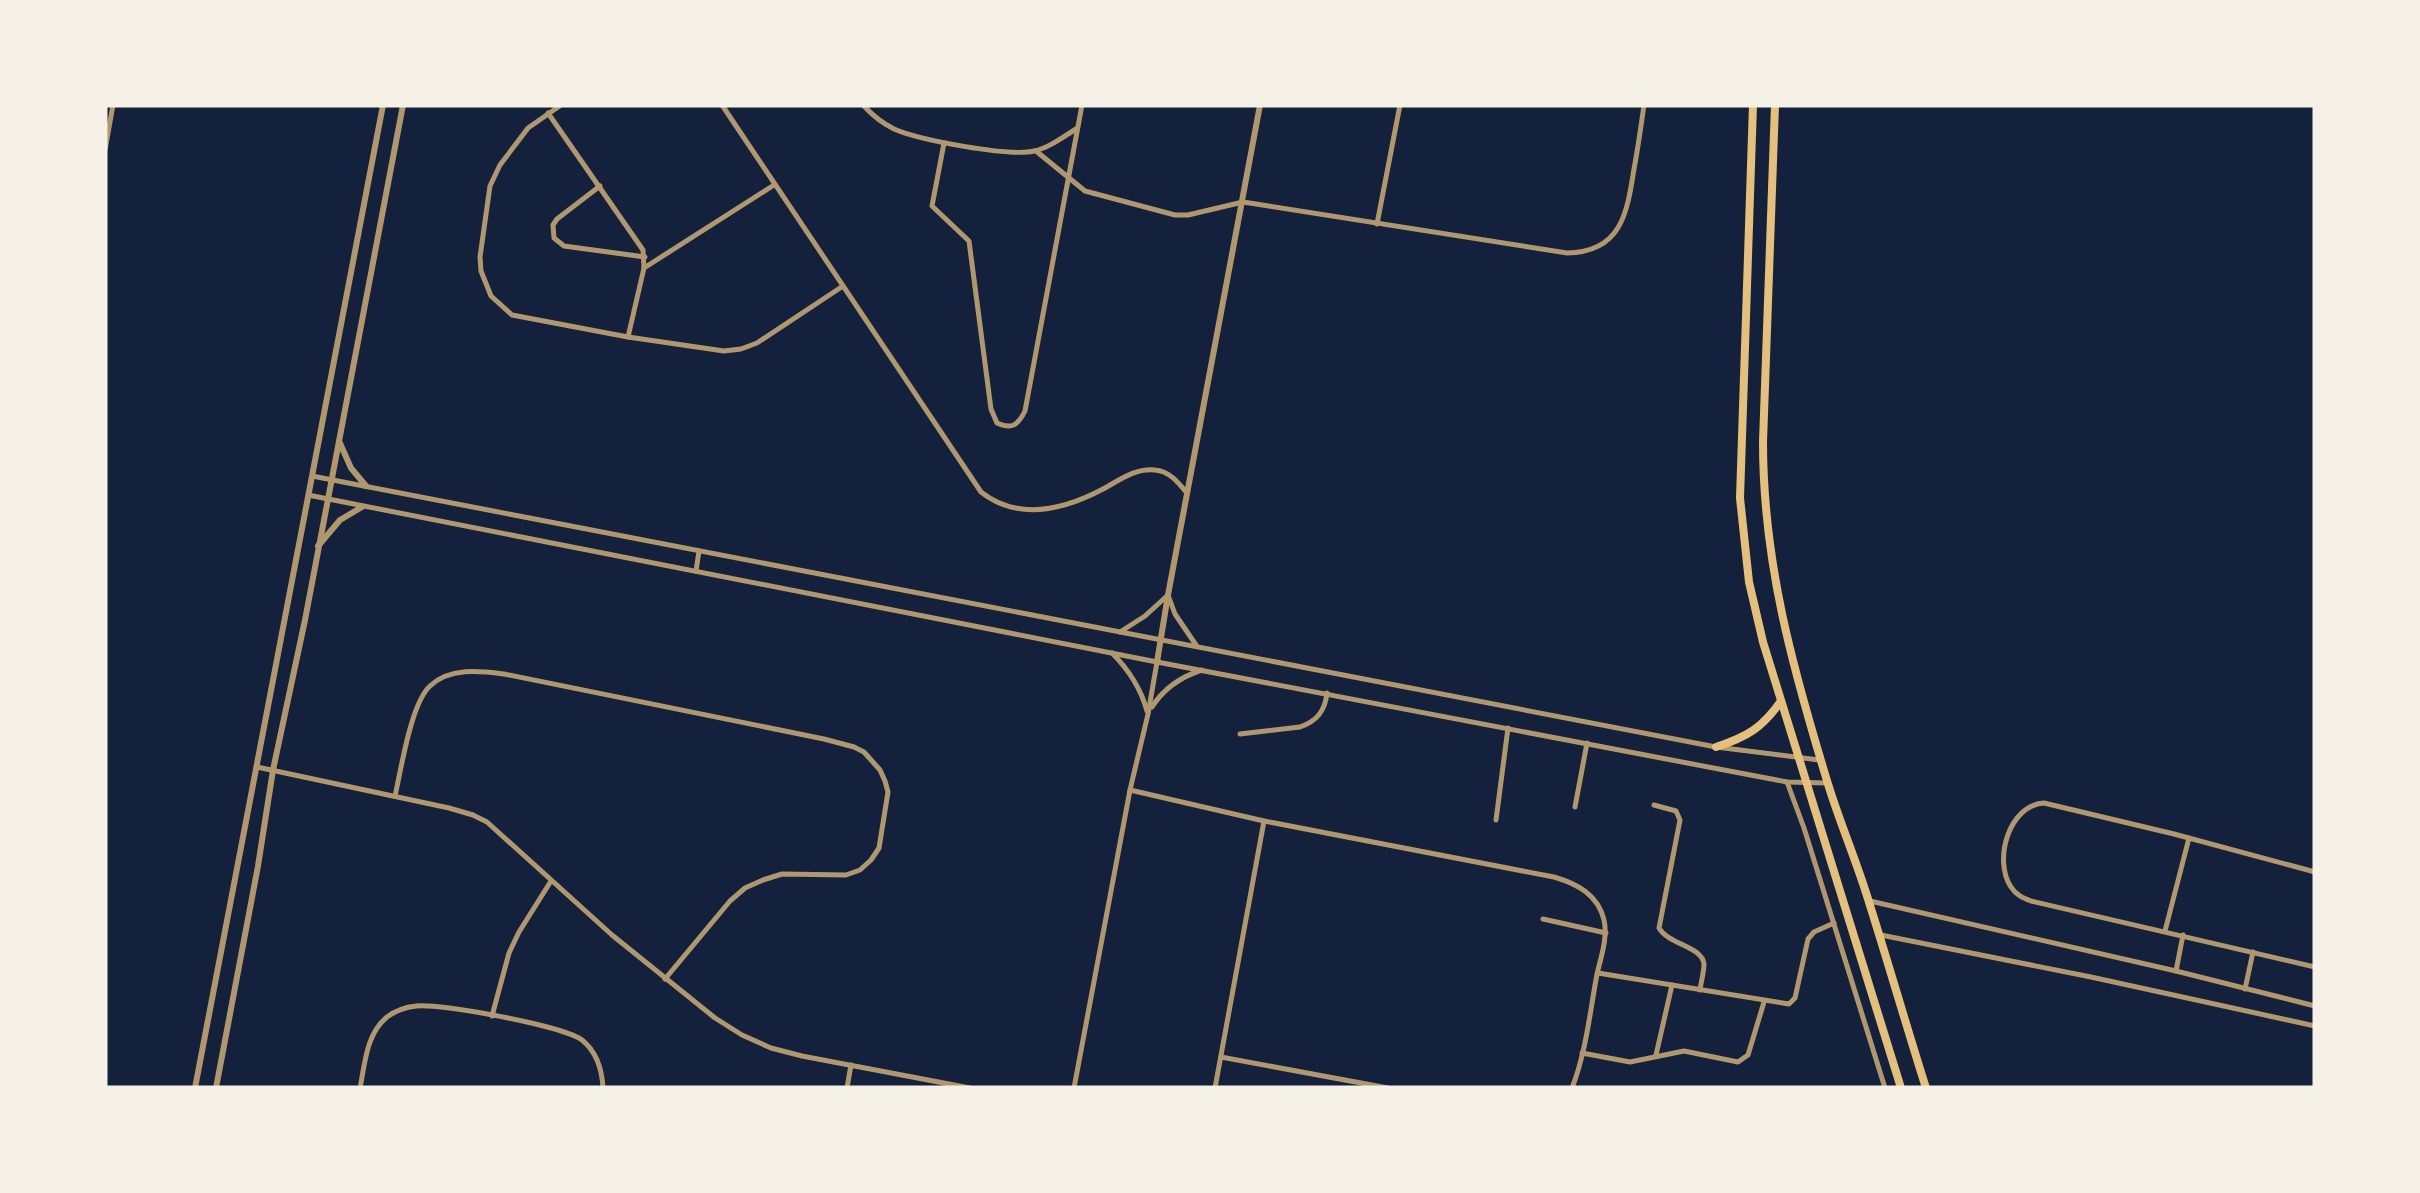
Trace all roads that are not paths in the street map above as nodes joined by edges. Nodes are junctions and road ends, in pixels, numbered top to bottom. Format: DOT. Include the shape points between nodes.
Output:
graph roads {
  1 [pos="114,105"];
  2 [pos="382,105"];
  3 [pos="402,105"];
  4 [pos="561,105"];
  5 [pos="722,105"];
  6 [pos="863,105"];
  7 [pos="1082,105"];
  8 [pos="1260,105"];
  9 [pos="1400,105"];
  10 [pos="1644,105"];
  11 [pos="1753,105"];
  12 [pos="1774,105"];
  13 [pos="548,114"];
  14 [pos="1078,127"];
  15 [pos="944,143"];
  16 [pos="105,150"];
  17 [pos="1036,151"];
  18 [pos="1069,178"];
  19 [pos="774,184"];
  20 [pos="600,186"];
  21 [pos="1242,202"];
  22 [pos="1377,224"];
  23 [pos="645,257"];
  24 [pos="644,268"];
  25 [pos="843,286"];
  26 [pos="628,337"];
  27 [pos="338,438"];
  28 [pos="312,476"];
  29 [pos="330,479"];
  30 [pos="366,486"];
  31 [pos="1188,494"];
  32 [pos="308,496"];
  33 [pos="326,500"];
  34 [pos="362,507"];
  35 [pos="318,547"];
  36 [pos="699,551"];
  37 [pos="696,571"];
  38 [pos="1168,595"];
  39 [pos="1120,632"];
  40 [pos="1161,640"];
  41 [pos="1198,647"];
  42 [pos="1110,651"];
  43 [pos="1157,662"];
  44 [pos="1204,669"];
  45 [pos="1328,693"];
  46 [pos="1781,700"];
  47 [pos="1148,714"];
  48 [pos="1508,728"];
  49 [pos="1240,734"];
  50 [pos="1588,743"];
  51 [pos="1716,748"];
  52 [pos="1798,758"];
  53 [pos="1822,760"];
  54 [pos="257,767"];
  55 [pos="273,770"];
  56 [pos="1787,782"];
  57 [pos="1828,783"];
  58 [pos="1806,784"];
  59 [pos="1130,790"];
  60 [pos="395,796"];
  61 [pos="1654,805"];
  62 [pos="1574,808"];
  63 [pos="1496,820"];
  64 [pos="1264,821"];
  65 [pos="2189,838"];
  66 [pos="2315,872"];
  67 [pos="551,881"];
  68 [pos="1869,900"];
  69 [pos="1543,920"];
  70 [pos="1834,923"];
  71 [pos="2165,931"];
  72 [pos="1606,933"];
  73 [pos="1878,935"];
  74 [pos="2183,935"];
  75 [pos="2253,952"];
  76 [pos="2315,966"];
  77 [pos="2176,971"];
  78 [pos="1598,973"];
  79 [pos="666,978"];
  80 [pos="1672,985"];
  81 [pos="2245,988"];
  82 [pos="1700,990"];
  83 [pos="1764,1000"];
  84 [pos="2315,1006"];
  85 [pos="492,1016"];
  86 [pos="2315,1026"];
  87 [pos="1582,1053"];
  88 [pos="1222,1056"];
  89 [pos="1656,1056"];
  90 [pos="851,1066"];
  91 [pos="918,1078"];
  92 [pos="195,1088"];
  93 [pos="216,1088"];
  94 [pos="360,1088"];
  95 [pos="604,1088"];
  96 [pos="847,1088"];
  97 [pos="916,1088"];
  98 [pos="970,1088"];
  99 [pos="1074,1088"];
  100 [pos="1215,1088"];
  101 [pos="1388,1088"];
  102 [pos="1572,1088"];
  103 [pos="1886,1088"];
  104 [pos="1901,1088"];
  105 [pos="1926,1088"];
  1 -- 16 [label="street"];
  2 -- 28 [label="street"];
  3 -- 27 [label="street"];
  4 -- 13 [label="street"];
  5 -- 19 [label="street"];
  6 -- 15 [label="street" via="897,130"];
  7 -- 14 [label="street"];
  8 -- 21 [label="street"];
  9 -- 22 [label="street"];
  10 -- 22 [label="street" via="1628,205 1620,226 1594,249 1567,253"];
  11 -- 46 [label="main road" via="1742,530"];
  12 -- 53 [label="main road" via="1766,524 1782,623"];
  13 -- 20 [label="street"];
  13 -- 26 [label="street" via="512,145 490,186 480,256 484,284 512,315"];
  14 -- 17 [label="street"];
  14 -- 18 [label="street"];
  15 -- 17 [label="street"];
  15 -- 18 [label="street" via="932,206 969,240 991,408 1006,427 1025,411"];
  17 -- 18 [label="street"];
  18 -- 21 [label="street" via="1085,191 1175,216"];
  19 -- 24 [label="street"];
  19 -- 25 [label="street"];
  20 -- 23 [label="street"];
  20 -- 23 [label="street" via="557,219 554,238 564,246"];
  21 -- 22 [label="street"];
  21 -- 31 [label="street"];
  23 -- 24 [label="street"];
  24 -- 26 [label="street"];
  25 -- 26 [label="street" via="741,348"];
  25 -- 31 [label="street" via="990,499 1047,510 1153,470 1173,477"];
  27 -- 29 [label="street"];
  27 -- 30 [label="street"];
  28 -- 29 [label="street"];
  28 -- 32 [label="street"];
  29 -- 30 [label="street"];
  29 -- 33 [label="street"];
  30 -- 36 [label="street"];
  31 -- 38 [label="street"];
  32 -- 33 [label="street"];
  32 -- 54 [label="street"];
  33 -- 34 [label="street"];
  33 -- 35 [label="street"];
  34 -- 35 [label="street" via="340,520"];
  34 -- 37 [label="street"];
  35 -- 55 [label="street"];
  36 -- 37 [label="street"];
  36 -- 39 [label="street"];
  37 -- 42 [label="street"];
  38 -- 39 [label="street"];
  38 -- 40 [label="street"];
  38 -- 41 [label="street"];
  39 -- 40 [label="street"];
  40 -- 41 [label="street"];
  40 -- 43 [label="street"];
  41 -- 51 [label="street"];
  42 -- 43 [label="street"];
  42 -- 47 [label="street" via="1131,674"];
  43 -- 44 [label="street"];
  43 -- 47 [label="street"];
  44 -- 45 [label="street"];
  44 -- 47 [label="street" via="1164,690"];
  45 -- 48 [label="street"];
  45 -- 49 [label="street" via="1309,724"];
  46 -- 51 [label="main road" via="1758,729"];
  46 -- 52 [label="main road"];
  47 -- 59 [label="street"];
  48 -- 50 [label="street"];
  48 -- 63 [label="street"];
  50 -- 56 [label="street"];
  50 -- 62 [label="street"];
  51 -- 52 [label="street"];
  52 -- 53 [label="street"];
  52 -- 58 [label="main road"];
  53 -- 57 [label="main road"];
  54 -- 55 [label="street"];
  54 -- 92 [label="street"];
  55 -- 60 [label="street"];
  55 -- 93 [label="street"];
  56 -- 58 [label="street"];
  56 -- 70 [label="street"];
  57 -- 58 [label="street"];
  57 -- 68 [label="main road"];
  58 -- 104 [label="main road"];
  59 -- 64 [label="street"];
  59 -- 99 [label="street"];
  60 -- 67 [label="street" via="487,822"];
  60 -- 79 [label="street" via="422,696 441,678 470,671 824,740 873,760 888,792 880,848 872,860 846,875 782,874 745,888"];
  61 -- 82 [label="street" via="1676,811 1680,820 1659,928 1702,956"];
  64 -- 72 [label="street" via="1570,881 1594,899"];
  64 -- 88 [label="street"];
  65 -- 66 [label="street"];
  65 -- 71 [label="street"];
  65 -- 71 [label="street" via="2044,803 2018,815 2007,839 2006,878 2019,896"];
  67 -- 79 [label="street"];
  67 -- 85 [label="street" via="514,944"];
  68 -- 73 [label="main road"];
  68 -- 77 [label="street"];
  69 -- 72 [label="street"];
  70 -- 83 [label="street" via="1808,939 1793,1002"];
  70 -- 103 [label="street"];
  71 -- 74 [label="street"];
  72 -- 78 [label="street"];
  73 -- 86 [label="street"];
  73 -- 105 [label="main road"];
  74 -- 75 [label="street"];
  74 -- 77 [label="street"];
  75 -- 76 [label="street"];
  75 -- 81 [label="street"];
  77 -- 81 [label="street"];
  78 -- 80 [label="street"];
  78 -- 87 [label="street"];
  79 -- 90 [label="street" via="742,1035"];
  80 -- 82 [label="street"];
  80 -- 89 [label="street"];
  81 -- 84 [label="street"];
  82 -- 83 [label="street"];
  83 -- 89 [label="street" via="1744,1060 1684,1052"];
  85 -- 94 [label="street" via="426,1006 399,1010 371,1039"];
  85 -- 95 [label="street" via="580,1038 598,1061"];
  87 -- 89 [label="street" via="1630,1062"];
  87 -- 102 [label="street"];
  88 -- 100 [label="street"];
  88 -- 101 [label="street"];
  90 -- 91 [label="street"];
  90 -- 96 [label="street"];
  91 -- 97 [label="street"];
  91 -- 98 [label="street"];
}
